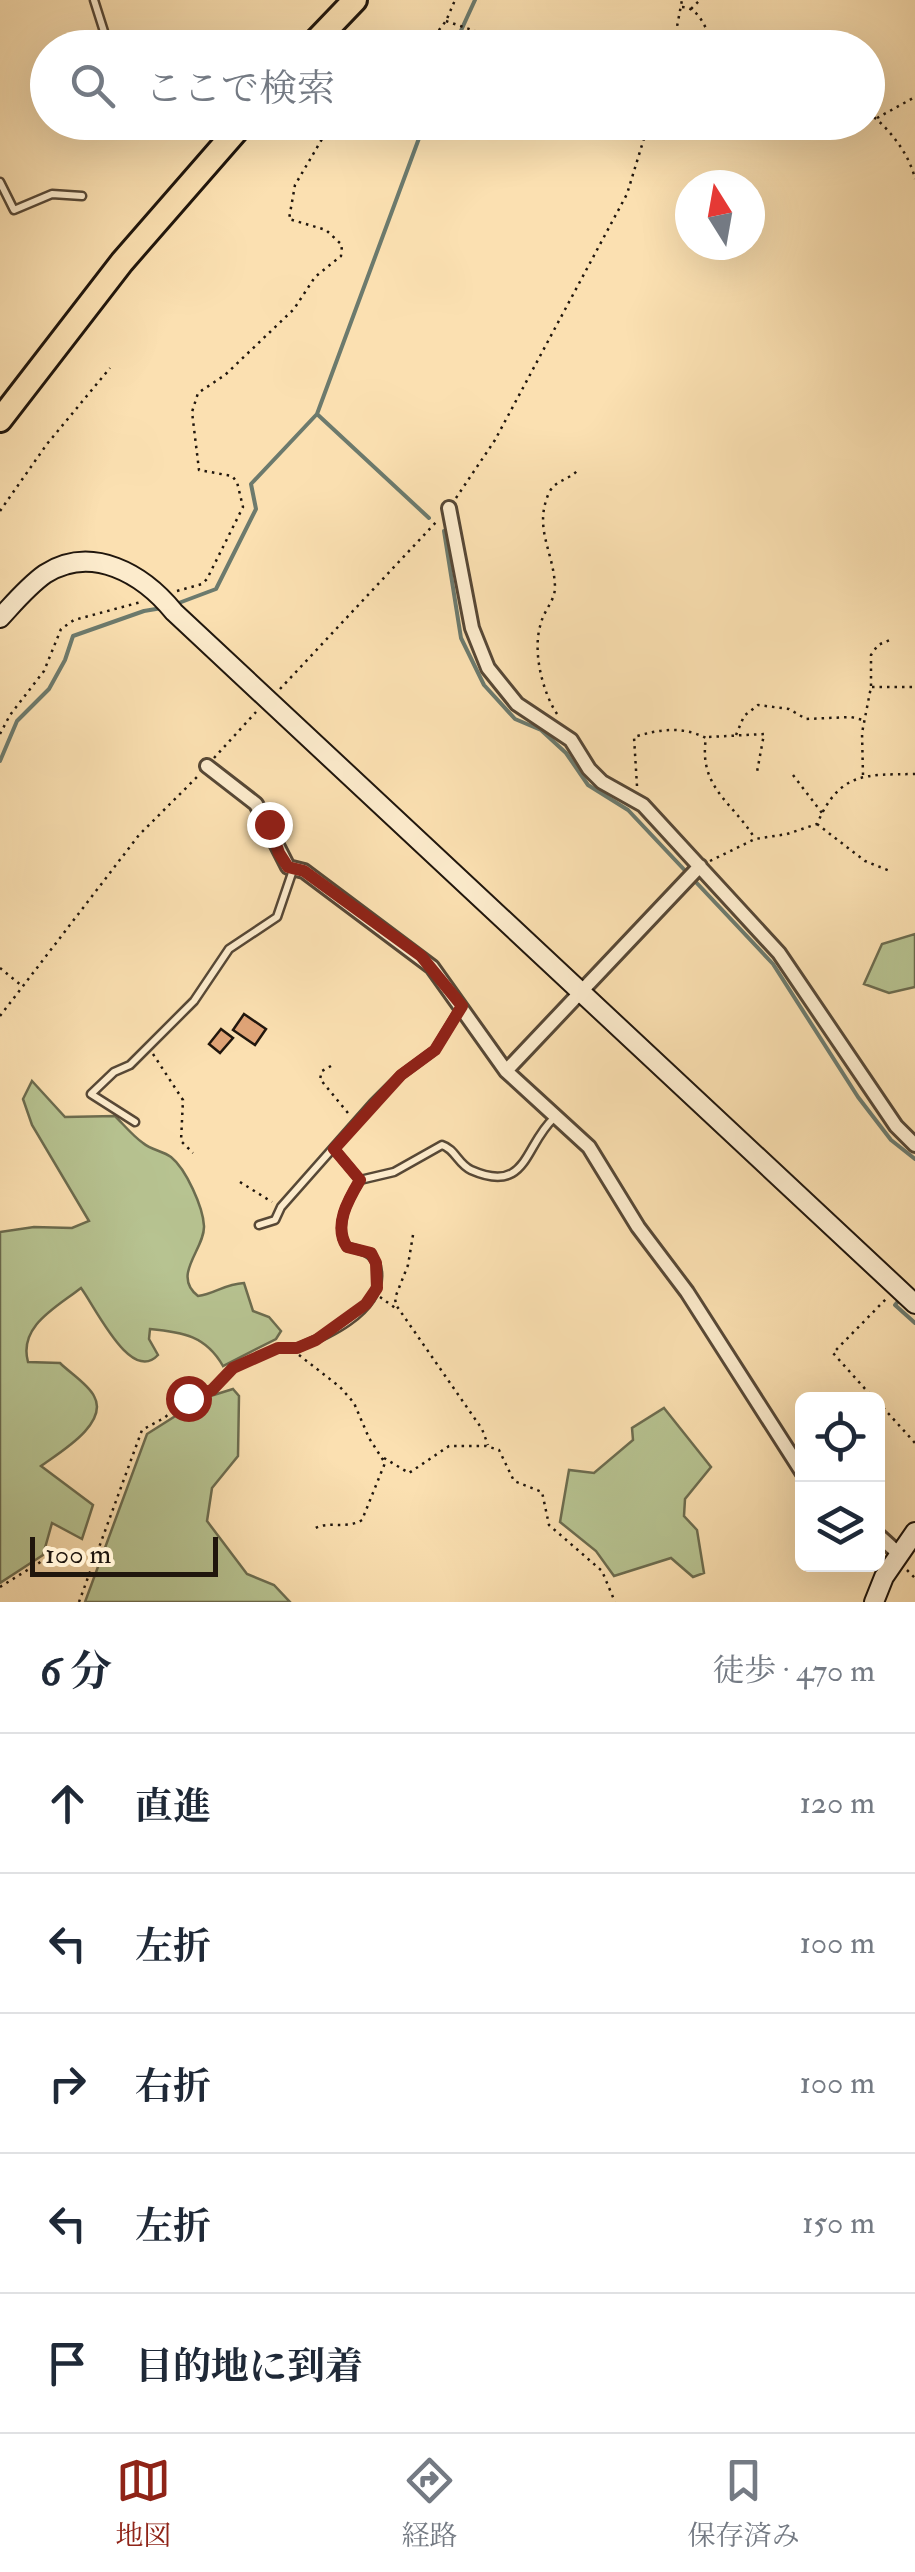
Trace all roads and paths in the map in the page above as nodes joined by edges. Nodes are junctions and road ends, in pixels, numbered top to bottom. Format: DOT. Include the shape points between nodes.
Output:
graph roads {
  1 [pos="94,0"];
  2 [pos="355,0"];
  3 [pos="455,0"];
  4 [pos="682,0"];
  5 [pos="700,0"];
  6 [pos="682,7"];
  7 [pos="691,8"];
  8 [pos="446,21"];
  9 [pos="104,30"];
  10 [pos="326,30"];
  11 [pos="439,30"];
  12 [pos="473,30"];
  13 [pos="677,30"];
  14 [pos="707,30"];
  15 [pos="915,97"];
  16 [pos="885,113"];
  17 [pos="885,129"];
  18 [pos="228,140"];
  19 [pos="322,140"];
  20 [pos="644,140"];
  21 [pos="915,179"];
  22 [pos="0,182"];
  23 [pos="82,196"];
  24 [pos="110,368"];
  25 [pos="0,420"];
  26 [pos="577,471"];
  27 [pos="449,508"];
  28 [pos="0,511"];
  29 [pos="161,596"];
  30 [pos="0,618"];
  31 [pos="892,639"];
  32 [pos="871,687"];
  33 [pos="915,687"];
  34 [pos="270,700"];
  35 [pos="863,720"];
  36 [pos="0,734"];
  37 [pos="736,735"];
  38 [pos="706,738"];
  39 [pos="572,740"];
  40 [pos="207,766"];
  41 [pos="757,772"];
  42 [pos="915,774"];
  43 [pos="793,775"];
  44 [pos="863,776"];
  45 [pos="633,797"];
  46 [pos="822,812"];
  47 [pos="816,824"];
  48 [pos="755,839"];
  49 [pos="698,869"];
  50 [pos="293,870"];
  51 [pos="890,871"];
  52 [pos="0,968"];
  53 [pos="24,988"];
  54 [pos="583,993"];
  55 [pos="462,1006"];
  56 [pos="0,1016"];
  57 [pos="147,1048"];
  58 [pos="331,1066"];
  59 [pos="506,1072"];
  60 [pos="555,1117"];
  61 [pos="358,1120"];
  62 [pos="135,1122"];
  63 [pos="915,1145"];
  64 [pos="334,1149"];
  65 [pos="193,1153"];
  66 [pos="360,1180"];
  67 [pos="240,1182"];
  68 [pos="281,1206"];
  69 [pos="259,1225"];
  70 [pos="412,1235"];
  71 [pos="897,1287"];
  72 [pos="376,1293"];
  73 [pos="915,1304"];
  74 [pos="398,1310"];
  75 [pos="297,1348"];
  76 [pos="868,1392"];
  77 [pos="885,1411"];
  78 [pos="915,1443"];
  79 [pos="488,1446"];
  80 [pos="384,1457"];
  81 [pos="795,1461"];
  82 [pos="314,1529"];
  83 [pos="915,1532"];
  84 [pos="885,1541"];
  85 [pos="898,1553"];
  86 [pos="42,1561"];
  87 [pos="0,1587"];
  88 [pos="80,1602"];
  89 [pos="615,1602"];
  90 [pos="874,1602"];
  1 -- 9 [label="lane"];
  2 -- 10 [label="highway"];
  3 -- 8 [label="path"];
  4 -- 6 [label="path"];
  5 -- 7 [label="path"];
  6 -- 7 [label="path"];
  6 -- 13 [label="path"];
  7 -- 14 [label="path"];
  8 -- 11 [label="path"];
  8 -- 12 [label="path"];
  15 -- 16 [label="path"];
  17 -- 21 [label="path"];
  18 -- 25 [label="highway" via="122,262"];
  19 -- 29 [label="path" via="295,186 289,219 326,230 342,245 341,256 314,277 294,309 198,393 192,412 200,470 232,476 243,507 207,579"];
  20 -- 27 [label="path" via="628,194 581,284"];
  22 -- 23 [label="lane" via="14,210 52,194"];
  24 -- 28 [label="path"];
  26 -- 39 [label="path" via="554,486 541,521 555,592 538,634 544,690"];
  27 -- 34 [label="path"];
  27 -- 39 [label="street" via="480,653 517,704"];
  29 -- 30 [label="street" via="114,565 82,562 47,573"];
  29 -- 34 [label="street"];
  29 -- 36 [label="path" via="66,624 44,671"];
  31 -- 32 [label="path" via="871,655"];
  32 -- 33 [label="path"];
  32 -- 35 [label="path"];
  34 -- 40 [label="path"];
  34 -- 54 [label="street"];
  35 -- 37 [label="path" via="814,720 758,705"];
  35 -- 44 [label="path"];
  37 -- 38 [label="path"];
  37 -- 41 [label="path" via="764,734"];
  38 -- 45 [label="path" via="670,728 634,737"];
  38 -- 48 [label="path" via="712,786"];
  39 -- 45 [label="street" via="602,782"];
  40 -- 50 [label="street" via="256,804"];
  40 -- 53 [label="path" via="139,835"];
  42 -- 44 [label="path"];
  43 -- 46 [label="path"];
  44 -- 46 [label="path"];
  45 -- 49 [label="street"];
  46 -- 47 [label="path"];
  47 -- 48 [label="path"];
  47 -- 51 [label="path"];
  48 -- 49 [label="path"];
  49 -- 54 [label="street"];
  49 -- 63 [label="street" via="780,953"];
  50 -- 55 [label="street" via="304,871 421,956"];
  50 -- 57 [label="lane" via="277,916 230,949 194,1001"];
  52 -- 53 [label="path"];
  53 -- 56 [label="path"];
  54 -- 59 [label="street"];
  54 -- 71 [label="street"];
  55 -- 59 [label="street"];
  55 -- 61 [label="lane" via="435,1050"];
  57 -- 62 [label="lane" via="92,1094"];
  57 -- 65 [label="path" via="182,1100 181,1141"];
  58 -- 61 [label="path" via="319,1074 324,1088"];
  59 -- 60 [label="street"];
  60 -- 66 [label="lane" via="514,1173 471,1170 442,1145 394,1172"];
  60 -- 81 [label="street" via="589,1147"];
  61 -- 64 [label="lane"];
  64 -- 66 [label="lane"];
  64 -- 68 [label="lane"];
  66 -- 72 [label="lane" via="343,1214 342,1237 347,1247 374,1257"];
  67 -- 68 [label="path"];
  68 -- 69 [label="lane" via="275,1220"];
  70 -- 74 [label="path" via="395,1298"];
  71 -- 73 [label="street"];
  71 -- 76 [label="path" via="832,1354"];
  72 -- 74 [label="path"];
  72 -- 75 [label="lane" via="346,1321"];
  74 -- 79 [label="path"];
  75 -- 80 [label="path" via="354,1403"];
  75 -- 88 [label="path" via="278,1348 233,1368 212,1390 142,1430"];
  77 -- 78 [label="path"];
  79 -- 80 [label="path" via="443,1448 409,1473"];
  79 -- 89 [label="path" via="504,1453 514,1482 542,1492 549,1525 602,1571"];
  80 -- 82 [label="path" via="362,1520"];
  83 -- 85 [label="street"];
  84 -- 85 [label="street"];
  85 -- 90 [label="street"];
  86 -- 87 [label="path"];
}
